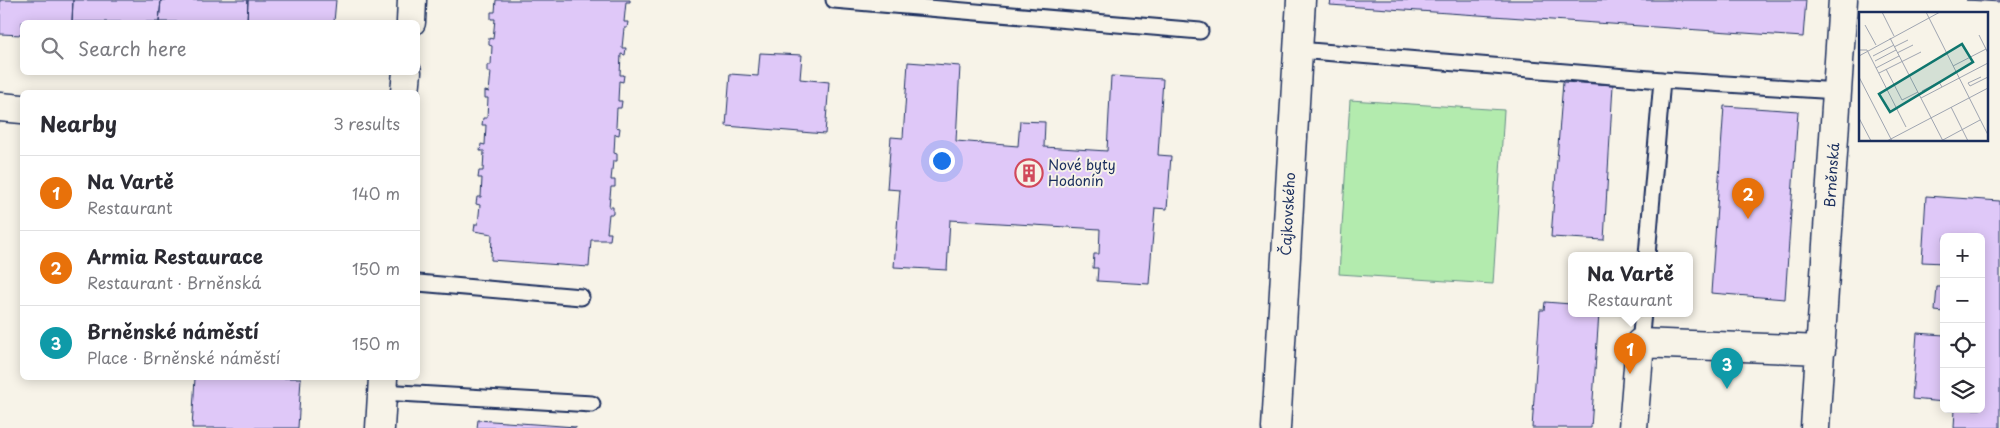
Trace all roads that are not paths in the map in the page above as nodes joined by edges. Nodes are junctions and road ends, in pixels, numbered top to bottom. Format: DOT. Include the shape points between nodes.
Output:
graph roads {
  1 [pos="412,0"];
  2 [pos="834,0"];
  3 [pos="1301,0"];
  4 [pos="1843,0"];
  5 [pos="411,20"];
  6 [pos="1200,31"];
  7 [pos="1298,50"];
  8 [pos="407,75"];
  9 [pos="1662,80"];
  10 [pos="405,90"];
  11 [pos="1838,91"];
  12 [pos="0,107"];
  13 [pos="20,109"];
  14 [pos="1647,252"];
  15 [pos="420,283"];
  16 [pos="581,297"];
  17 [pos="1643,317"];
  18 [pos="1640,343"];
  19 [pos="1821,350"];
  20 [pos="383,385"];
  21 [pos="592,404"];
  22 [pos="380,428"];
  23 [pos="1276,428"];
  24 [pos="1633,428"];
  25 [pos="1816,428"];
  1 -- 5 [label="street"];
  2 -- 6 [label="lane"];
  3 -- 7 [label="street, Čajkovského"];
  4 -- 11 [label="street, Brněnská"];
  7 -- 9 [label="lane"];
  7 -- 23 [label="street, Čajkovského"];
  8 -- 10 [label="street"];
  9 -- 11 [label="lane"];
  9 -- 14 [label="lane"];
  11 -- 19 [label="street, Brněnská"];
  12 -- 13 [label="street"];
  15 -- 16 [label="lane"];
  17 -- 18 [label="lane"];
  18 -- 19 [label="street"];
  18 -- 24 [label="street"];
  19 -- 25 [label="street, Brněnská"];
  20 -- 21 [label="lane"];
  20 -- 22 [label="street"];
}
